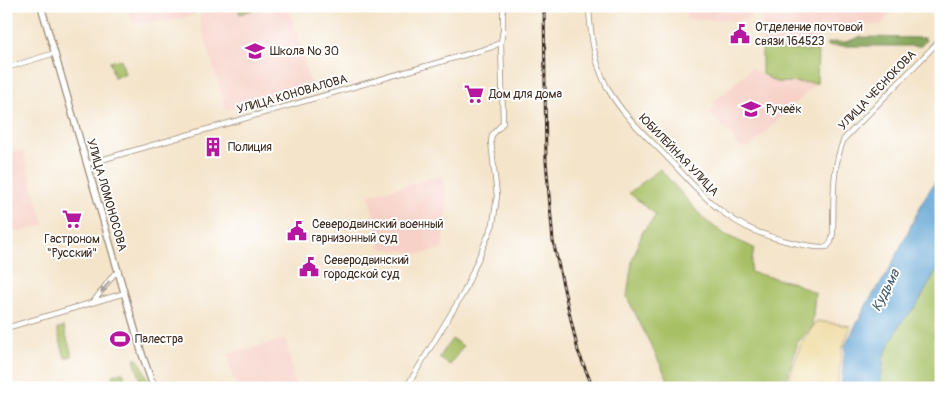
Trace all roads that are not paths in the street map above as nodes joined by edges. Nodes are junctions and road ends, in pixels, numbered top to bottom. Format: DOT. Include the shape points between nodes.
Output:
graph roads {
  1 [pos="41,6"];
  2 [pos="503,6"];
  3 [pos="589,6"];
  4 [pos="941,39"];
  5 [pos="501,42"];
  6 [pos="55,53"];
  7 [pos="6,68"];
  8 [pos="87,164"];
  9 [pos="827,247"];
  10 [pos="119,273"];
  11 [pos="125,293"];
  12 [pos="94,303"];
  13 [pos="6,328"];
  14 [pos="156,388"];
  15 [pos="406,388"];
  1 -- 6 [label="street, УЛИЦА ЛОМОНОСОВА"];
  2 -- 5 [label="street"];
  3 -- 9 [label="street, ЮБИЛЕЙНАЯ УЛИЦА" via="596,62 614,100 705,199 726,216 755,232 794,243"];
  4 -- 9 [label="street, УЛИЦА ЧЕСНОКОВА" via="844,139 835,166 833,233 832,242"];
  5 -- 8 [label="street, УЛИЦА КОНОВАЛОВА"];
  5 -- 15 [label="street" via="503,123 491,141 497,196 493,224 464,292"];
  6 -- 7 [label="street"];
  6 -- 8 [label="street, УЛИЦА ЛОМОНОСОВА"];
  8 -- 10 [label="street, УЛИЦА ЛОМОНОСОВА"];
  10 -- 11 [label="street, УЛИЦА ЛОМОНОСОВА"];
  10 -- 12 [label="street, one-way" via="114,274"];
  11 -- 12 [label="street"];
  11 -- 14 [label="street, УЛИЦА ЛОМОНОСОВА" via="147,369"];
  12 -- 13 [label="street"];
}
